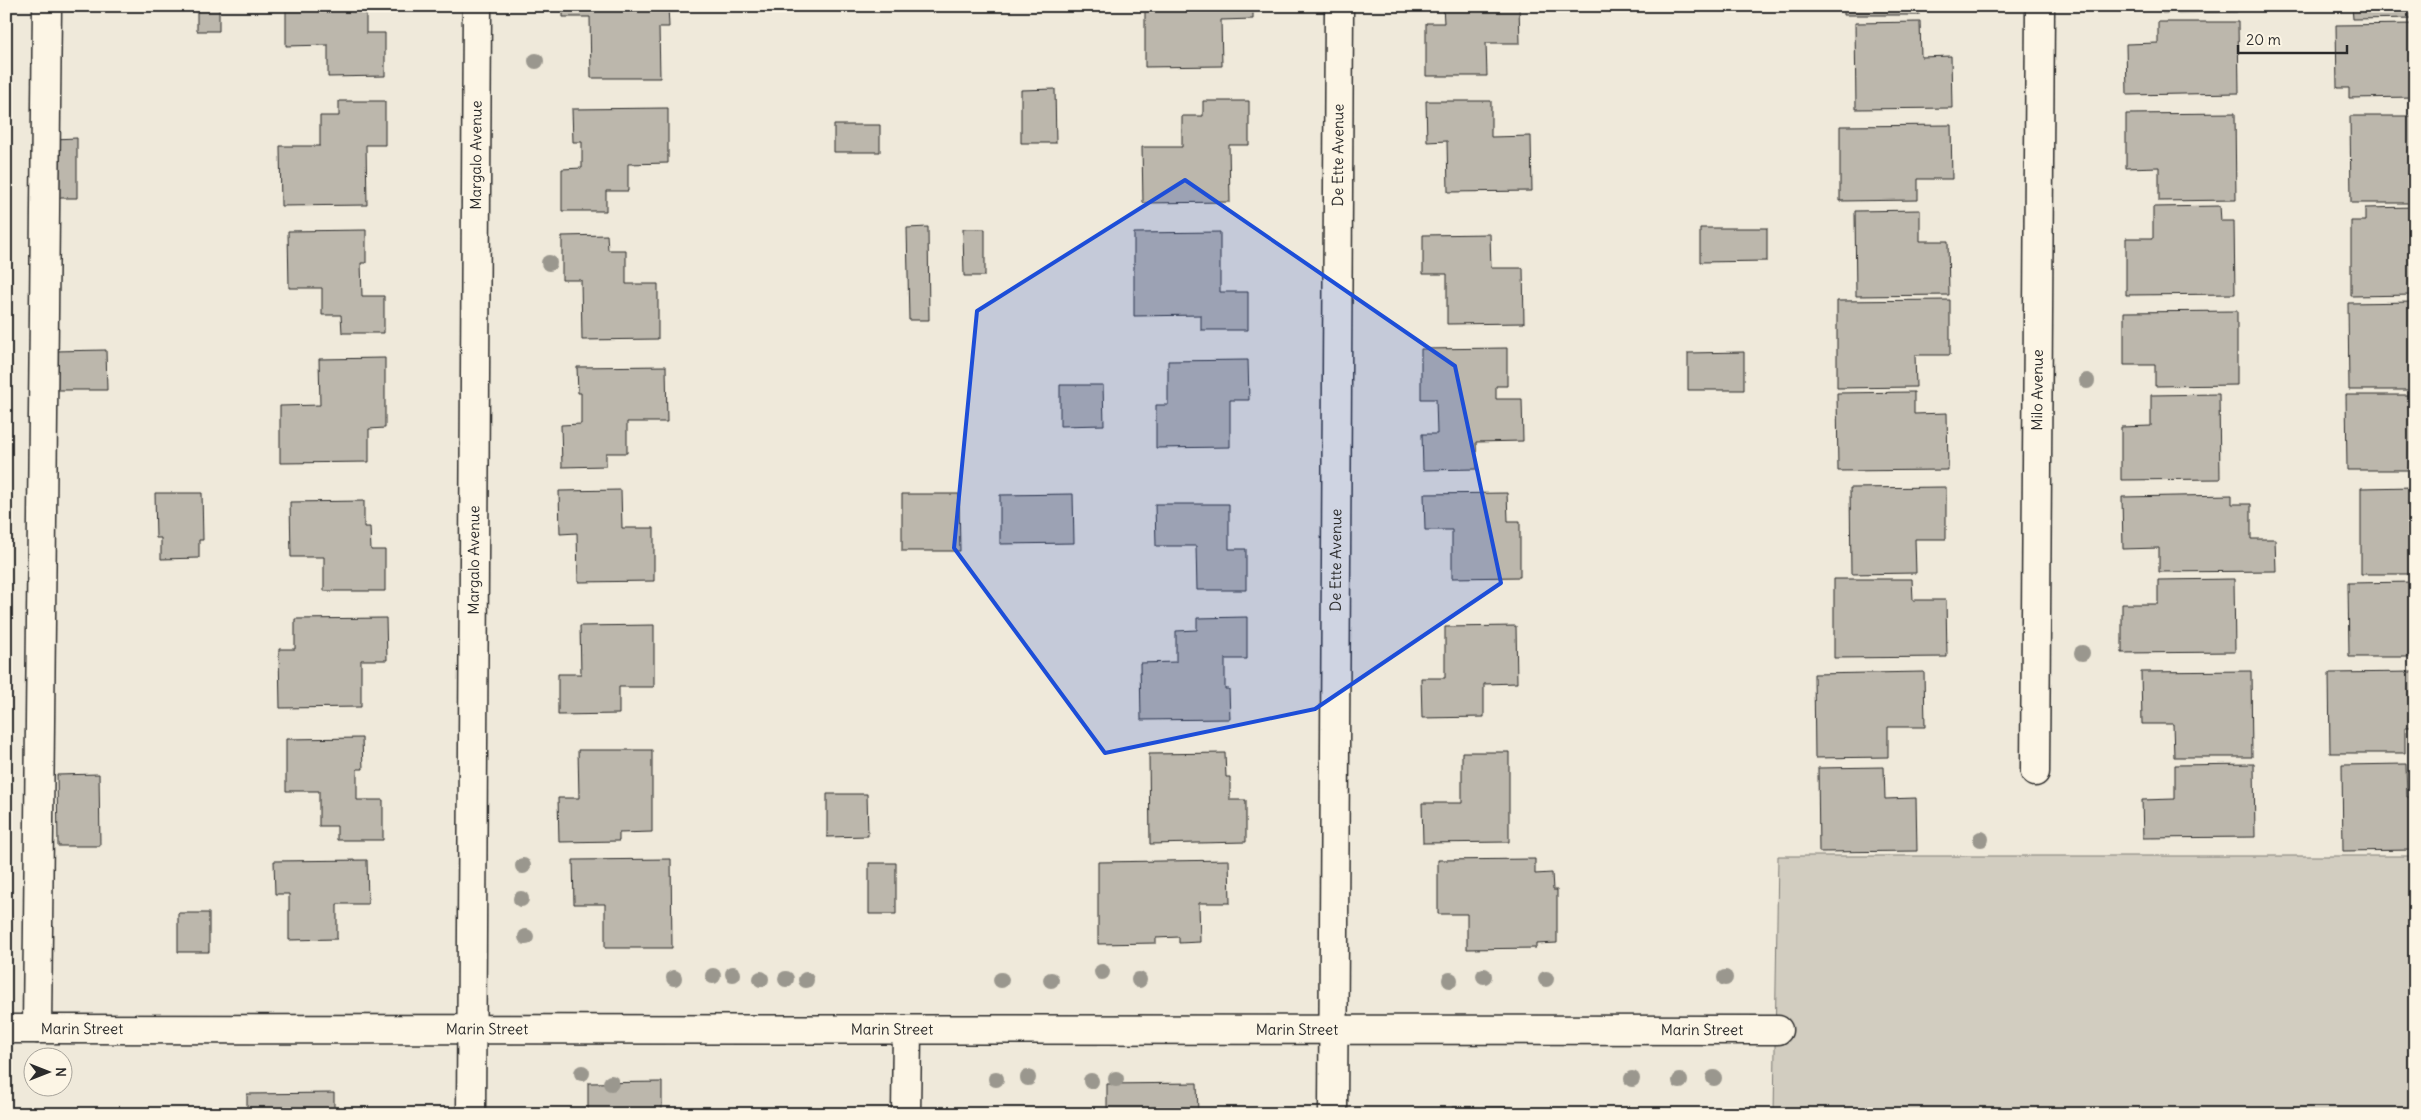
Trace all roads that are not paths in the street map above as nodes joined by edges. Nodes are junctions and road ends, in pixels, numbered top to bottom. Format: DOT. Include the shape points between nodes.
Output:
graph roads {
  1 [pos="47,6"];
  2 [pos="476,6"];
  3 [pos="1339,6"];
  4 [pos="2040,6"];
  5 [pos="2035,772"];
  6 [pos="6,1029"];
  7 [pos="37,1029"];
  8 [pos="471,1030"];
  9 [pos="907,1030"];
  10 [pos="1334,1030"];
  11 [pos="1778,1030"];
  12 [pos="471,1114"];
  13 [pos="906,1114"];
  14 [pos="1333,1114"];
  1 -- 7 [label="street"];
  2 -- 8 [label="street, Margalo Avenue"];
  3 -- 10 [label="street, De Ette Avenue"];
  4 -- 5 [label="street, Milo Avenue"];
  6 -- 7 [label="street, Marin Street"];
  7 -- 8 [label="street, Marin Street"];
  8 -- 9 [label="street, Marin Street"];
  8 -- 12 [label="street, Margalo Avenue"];
  9 -- 10 [label="street, Marin Street"];
  9 -- 13 [label="street"];
  10 -- 11 [label="street, Marin Street"];
  10 -- 14 [label="street, De Ette Avenue"];
}
